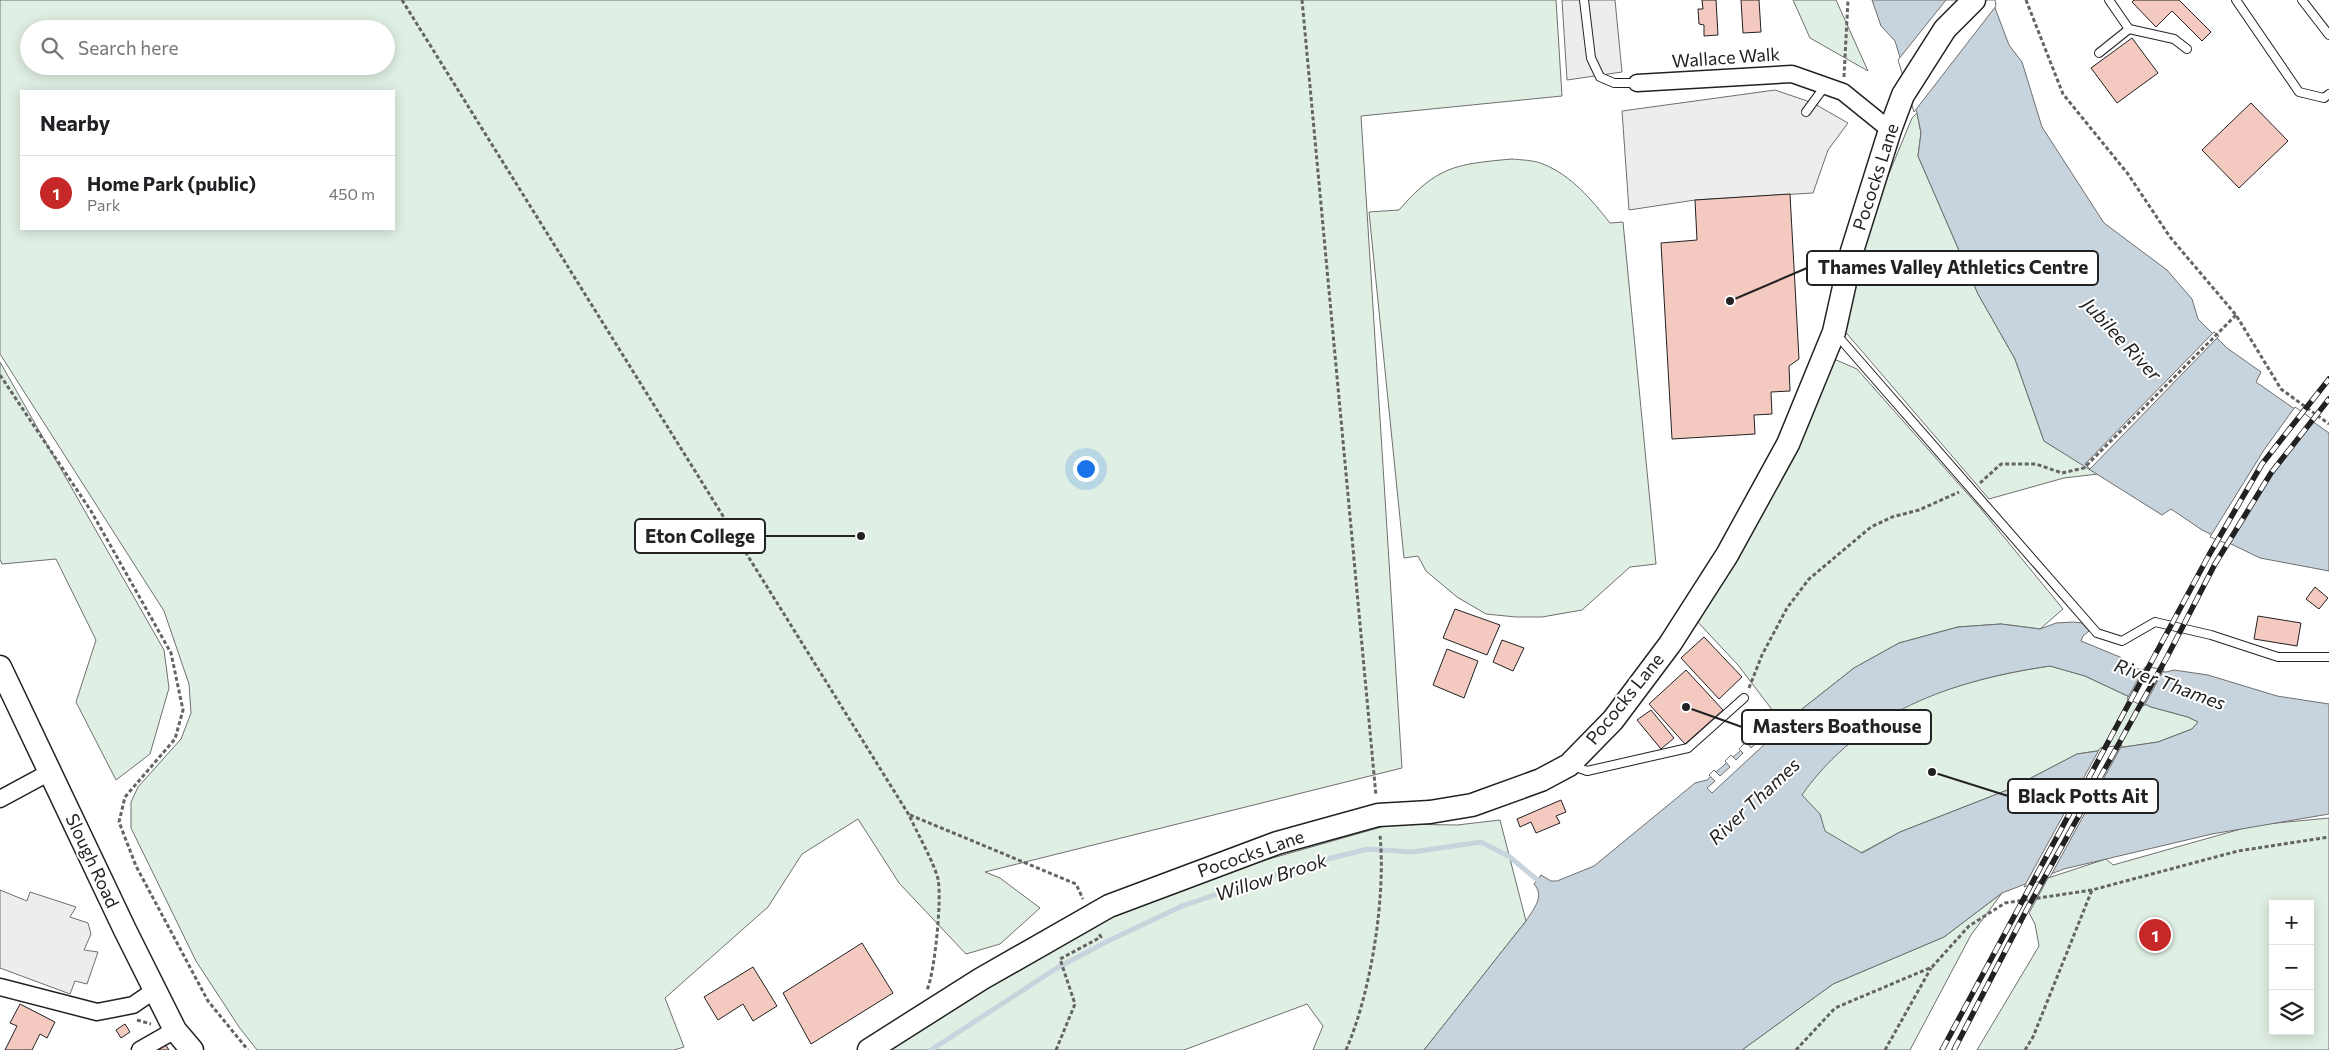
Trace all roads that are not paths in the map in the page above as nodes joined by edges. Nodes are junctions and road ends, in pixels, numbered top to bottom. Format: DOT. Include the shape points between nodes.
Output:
graph roads {
  1 [pos="1584,0"];
  2 [pos="1974,0"];
  3 [pos="2109,0"];
  4 [pos="2236,0"];
  5 [pos="2302,0"];
  6 [pos="2129,29"];
  7 [pos="2329,35"];
  8 [pos="2186,50"];
  9 [pos="2099,53"];
  10 [pos="1637,83"];
  11 [pos="1825,86"];
  12 [pos="2329,94"];
  13 [pos="1806,112"];
  14 [pos="1890,130"];
  15 [pos="1834,332"];
  16 [pos="2329,657"];
  17 [pos="0,667"];
  18 [pos="1744,698"];
  19 [pos="1569,765"];
  20 [pos="50,772"];
  21 [pos="0,799"];
  22 [pos="0,987"];
  23 [pos="155,990"];
  24 [pos="176,1030"];
  25 [pos="140,1050"];
  26 [pos="192,1050"];
  27 [pos="869,1050"];
  1 -- 10 [label="lane" via="1592,58 1600,77 1614,83"];
  2 -- 14 [label="main road, Pococks Lane" via="1945,29 1904,95"];
  3 -- 6 [label="lane"];
  4 -- 12 [label="lane" via="2300,92 2324,98"];
  5 -- 7 [label="lane"];
  6 -- 8 [label="lane" via="2174,39"];
  6 -- 9 [label="lane"];
  10 -- 11 [label="street, Wallace Walk" via="1792,74"];
  11 -- 13 [label="lane"];
  11 -- 14 [label="street, Wallace Walk" via="1843,92"];
  14 -- 15 [label="main road, Pococks Lane" via="1852,251"];
  15 -- 16 [label="lane" via="2097,633 2122,642 2155,622 2211,635 2278,657"];
  15 -- 19 [label="main road, Pococks Lane" via="1788,444 1726,555 1670,644 1618,712"];
  17 -- 20 [label="main road, Slough Road"];
  18 -- 19 [label="lane" via="1688,748 1586,771"];
  19 -- 27 [label="main road, Pococks Lane" via="1541,780 1472,805 1430,812 1378,815 1277,843 1109,906 981,979"];
  20 -- 21 [label="street"];
  20 -- 23 [label="main road, Slough Road"];
  22 -- 23 [label="street" via="97,1012 133,1005"];
  23 -- 24 [label="main road, Slough Road"];
  24 -- 25 [label="street"];
  24 -- 26 [label="main road, Slough Road"];
}
